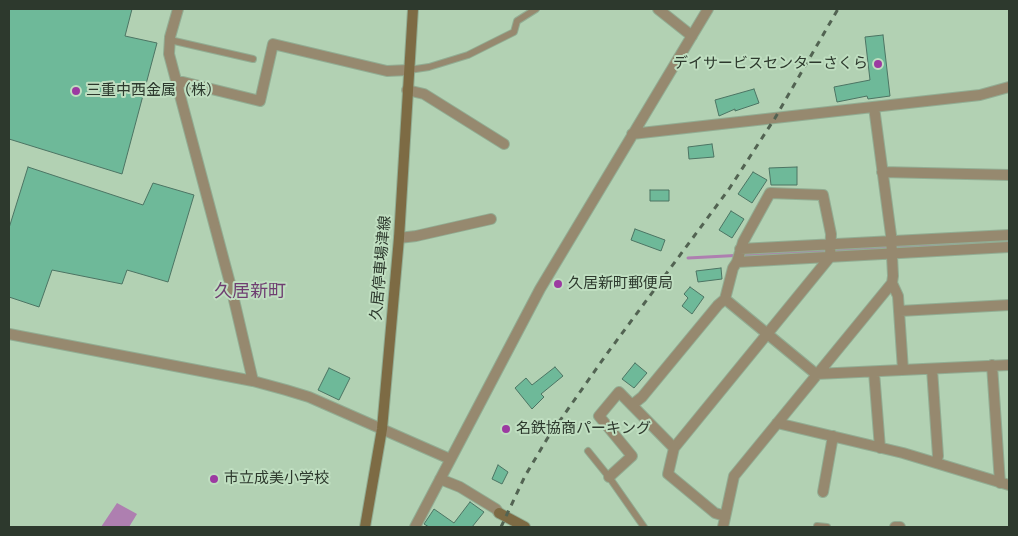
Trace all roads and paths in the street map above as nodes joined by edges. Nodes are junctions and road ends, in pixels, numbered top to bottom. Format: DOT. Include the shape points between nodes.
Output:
graph roads {
  1 [pos="178,9"];
  2 [pos="412,9"];
  3 [pos="536,9"];
  4 [pos="658,9"];
  5 [pos="708,9"];
  6 [pos="692,36"];
  7 [pos="170,40"];
  8 [pos="253,59"];
  9 [pos="409,70"];
  10 [pos="176,82"];
  11 [pos="1009,86"];
  12 [pos="407,90"];
  13 [pos="874,107"];
  14 [pos="632,134"];
  15 [pos="504,144"];
  16 [pos="882,172"];
  17 [pos="1009,175"];
  18 [pos="491,218"];
  19 [pos="1009,236"];
  20 [pos="399,238"];
  21 [pos="892,247"];
  22 [pos="1009,247"];
  23 [pos="830,251"];
  24 [pos="739,256"];
  25 [pos="892,283"];
  26 [pos="724,299"];
  27 [pos="1009,304"];
  28 [pos="900,310"];
  29 [pos="9,334"];
  30 [pos="768,335"];
  31 [pos="1009,365"];
  32 [pos="992,366"];
  33 [pos="932,368"];
  34 [pos="903,370"];
  35 [pos="874,372"];
  36 [pos="816,374"];
  37 [pos="252,380"];
  38 [pos="632,405"];
  39 [pos="777,423"];
  40 [pos="382,429"];
  41 [pos="833,436"];
  42 [pos="674,448"];
  43 [pos="880,448"];
  44 [pos="588,450"];
  45 [pos="450,460"];
  46 [pos="936,463"];
  47 [pos="609,477"];
  48 [pos="440,479"];
  49 [pos="1005,484"];
  50 [pos="823,492"];
  51 [pos="499,514"];
  52 [pos="725,516"];
  53 [pos="817,526"];
  54 [pos="365,527"];
  55 [pos="415,527"];
  56 [pos="525,527"];
  57 [pos="644,527"];
  58 [pos="723,527"];
  59 [pos="826,527"];
  60 [pos="895,527"];
  61 [pos="900,527"];
  1 -- 7 [label="street"];
  2 -- 9 [label="main road, 久居停車場津線"];
  3 -- 9 [label="lane" via="517,21 514,32 468,55"];
  4 -- 6 [label="street"];
  5 -- 6 [label="street"];
  6 -- 14 [label="street"];
  7 -- 8 [label="lane"];
  7 -- 10 [label="street" via="169,54"];
  9 -- 10 [label="street" via="387,71 273,44 260,100"];
  9 -- 12 [label="main road, 久居停車場津線"];
  10 -- 37 [label="street" via="231,287"];
  11 -- 13 [label="street" via="980,95"];
  12 -- 15 [label="street" via="424,94"];
  12 -- 20 [label="main road, 久居停車場津線"];
  13 -- 14 [label="street"];
  13 -- 16 [label="street"];
  14 -- 45 [label="street" via="540,289"];
  16 -- 17 [label="street"];
  16 -- 21 [label="street"];
  18 -- 20 [label="street"];
  19 -- 21 [label="street"];
  20 -- 40 [label="main road, 久居停車場津線"];
  21 -- 22 [label="street"];
  21 -- 23 [label="street"];
  21 -- 25 [label="street"];
  23 -- 24 [label="street"];
  23 -- 24 [label="street" via="831,234 823,195 770,193"];
  23 -- 30 [label="street"];
  24 -- 26 [label="street"];
  25 -- 28 [label="street"];
  25 -- 36 [label="street"];
  26 -- 30 [label="street"];
  26 -- 38 [label="street"];
  27 -- 28 [label="street"];
  28 -- 34 [label="street"];
  29 -- 37 [label="street"];
  30 -- 36 [label="street"];
  30 -- 42 [label="street"];
  31 -- 32 [label="street"];
  32 -- 33 [label="street"];
  32 -- 49 [label="street"];
  33 -- 34 [label="street"];
  33 -- 46 [label="street"];
  34 -- 35 [label="street"];
  35 -- 36 [label="street"];
  35 -- 43 [label="street"];
  36 -- 39 [label="street"];
  37 -- 40 [label="street" via="309,397"];
  38 -- 42 [label="street"];
  38 -- 47 [label="street" via="619,392 599,416 632,456"];
  39 -- 41 [label="street"];
  39 -- 52 [label="street" via="734,476"];
  40 -- 45 [label="street"];
  40 -- 54 [label="main road, 久居停車場津線"];
  41 -- 43 [label="street"];
  41 -- 50 [label="street"];
  42 -- 52 [label="street" via="668,474 715,513"];
  43 -- 46 [label="street"];
  44 -- 47 [label="lane"];
  45 -- 48 [label="street"];
  46 -- 49 [label="street"];
  47 -- 57 [label="lane"];
  48 -- 51 [label="street" via="467,491"];
  48 -- 55 [label="street"];
  51 -- 56 [label="main road"];
  52 -- 58 [label="street"];
  53 -- 59 [label="lane"];
  60 -- 61 [label="street"];
}
